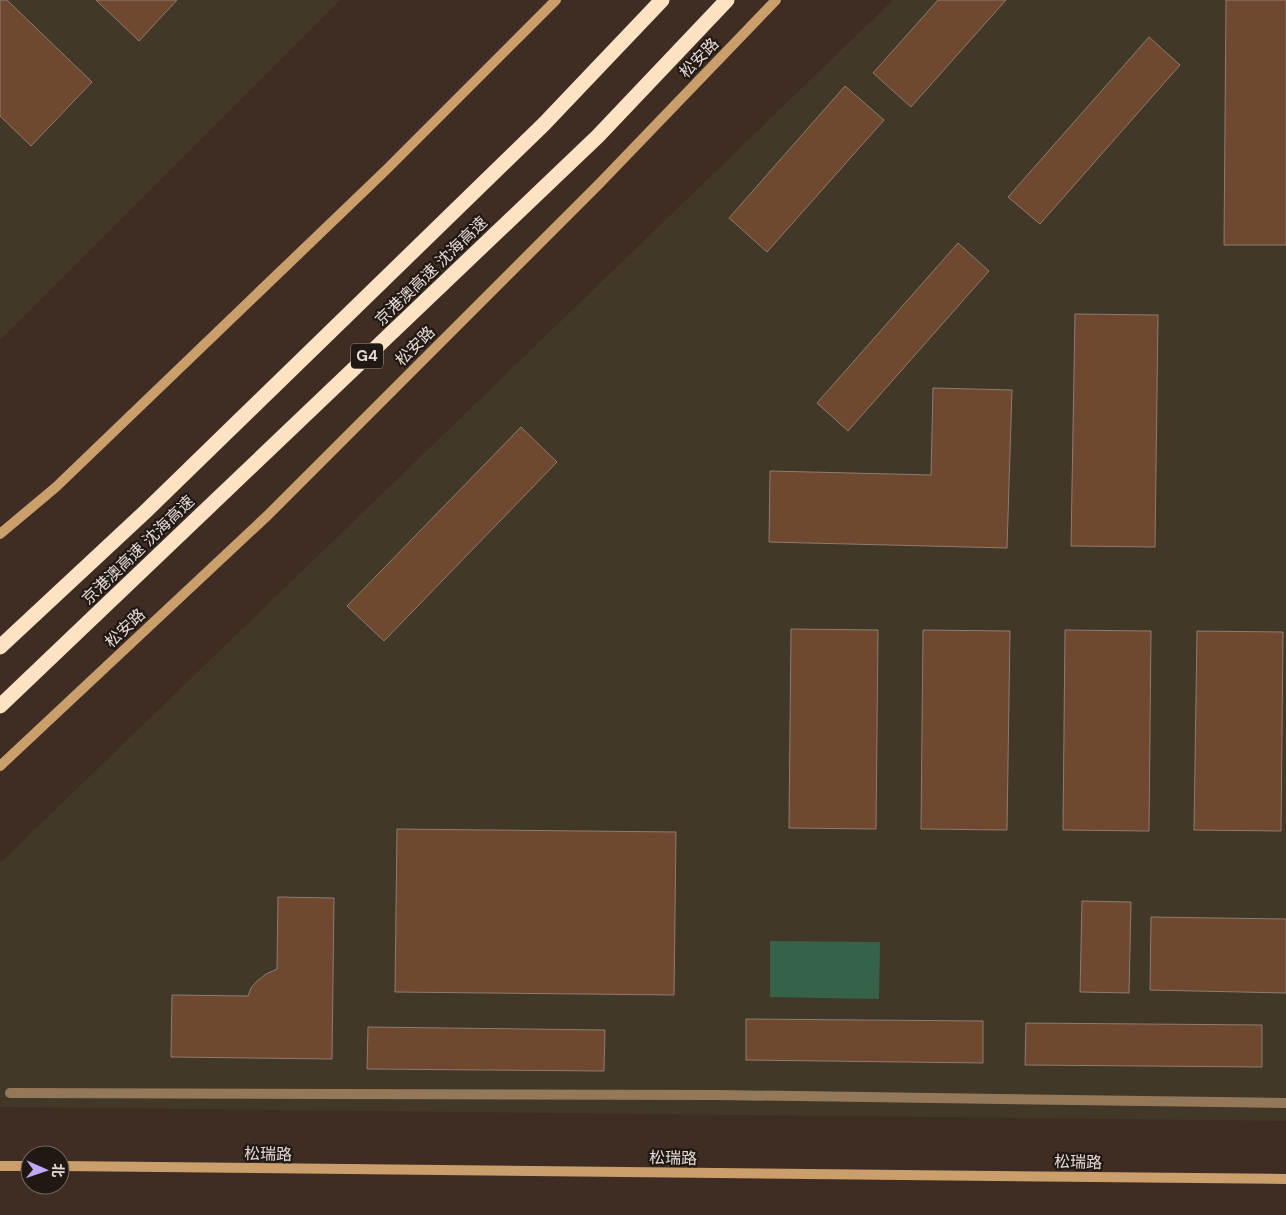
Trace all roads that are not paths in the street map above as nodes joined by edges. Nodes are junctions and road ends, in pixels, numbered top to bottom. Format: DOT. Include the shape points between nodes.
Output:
graph roads {
  1 [pos="556,0"];
  2 [pos="662,0"];
  3 [pos="727,0"];
  4 [pos="776,0"];
  5 [pos="0,534"];
  6 [pos="0,647"];
  7 [pos="0,706"];
  8 [pos="0,766"];
  9 [pos="10,1093"];
  10 [pos="1286,1103"];
  11 [pos="0,1166"];
  12 [pos="20,1166"];
  13 [pos="70,1166"];
  14 [pos="1286,1179"];
  1 -- 5 [label="main road" via="386,170 56,487"];
  2 -- 6 [label="highway, 京港澳高速 沈海高速 / G4" via="523,144 146,512"];
  3 -- 7 [label="highway, 京港澳高速 沈海高速 / G4" via="598,136"];
  4 -- 8 [label="main road, 松安路" via="600,183 268,515"];
  9 -- 10 [label="street" via="718,1095"];
  11 -- 12 [label="main road"];
  13 -- 14 [label="main road, 松瑞路"];
}
